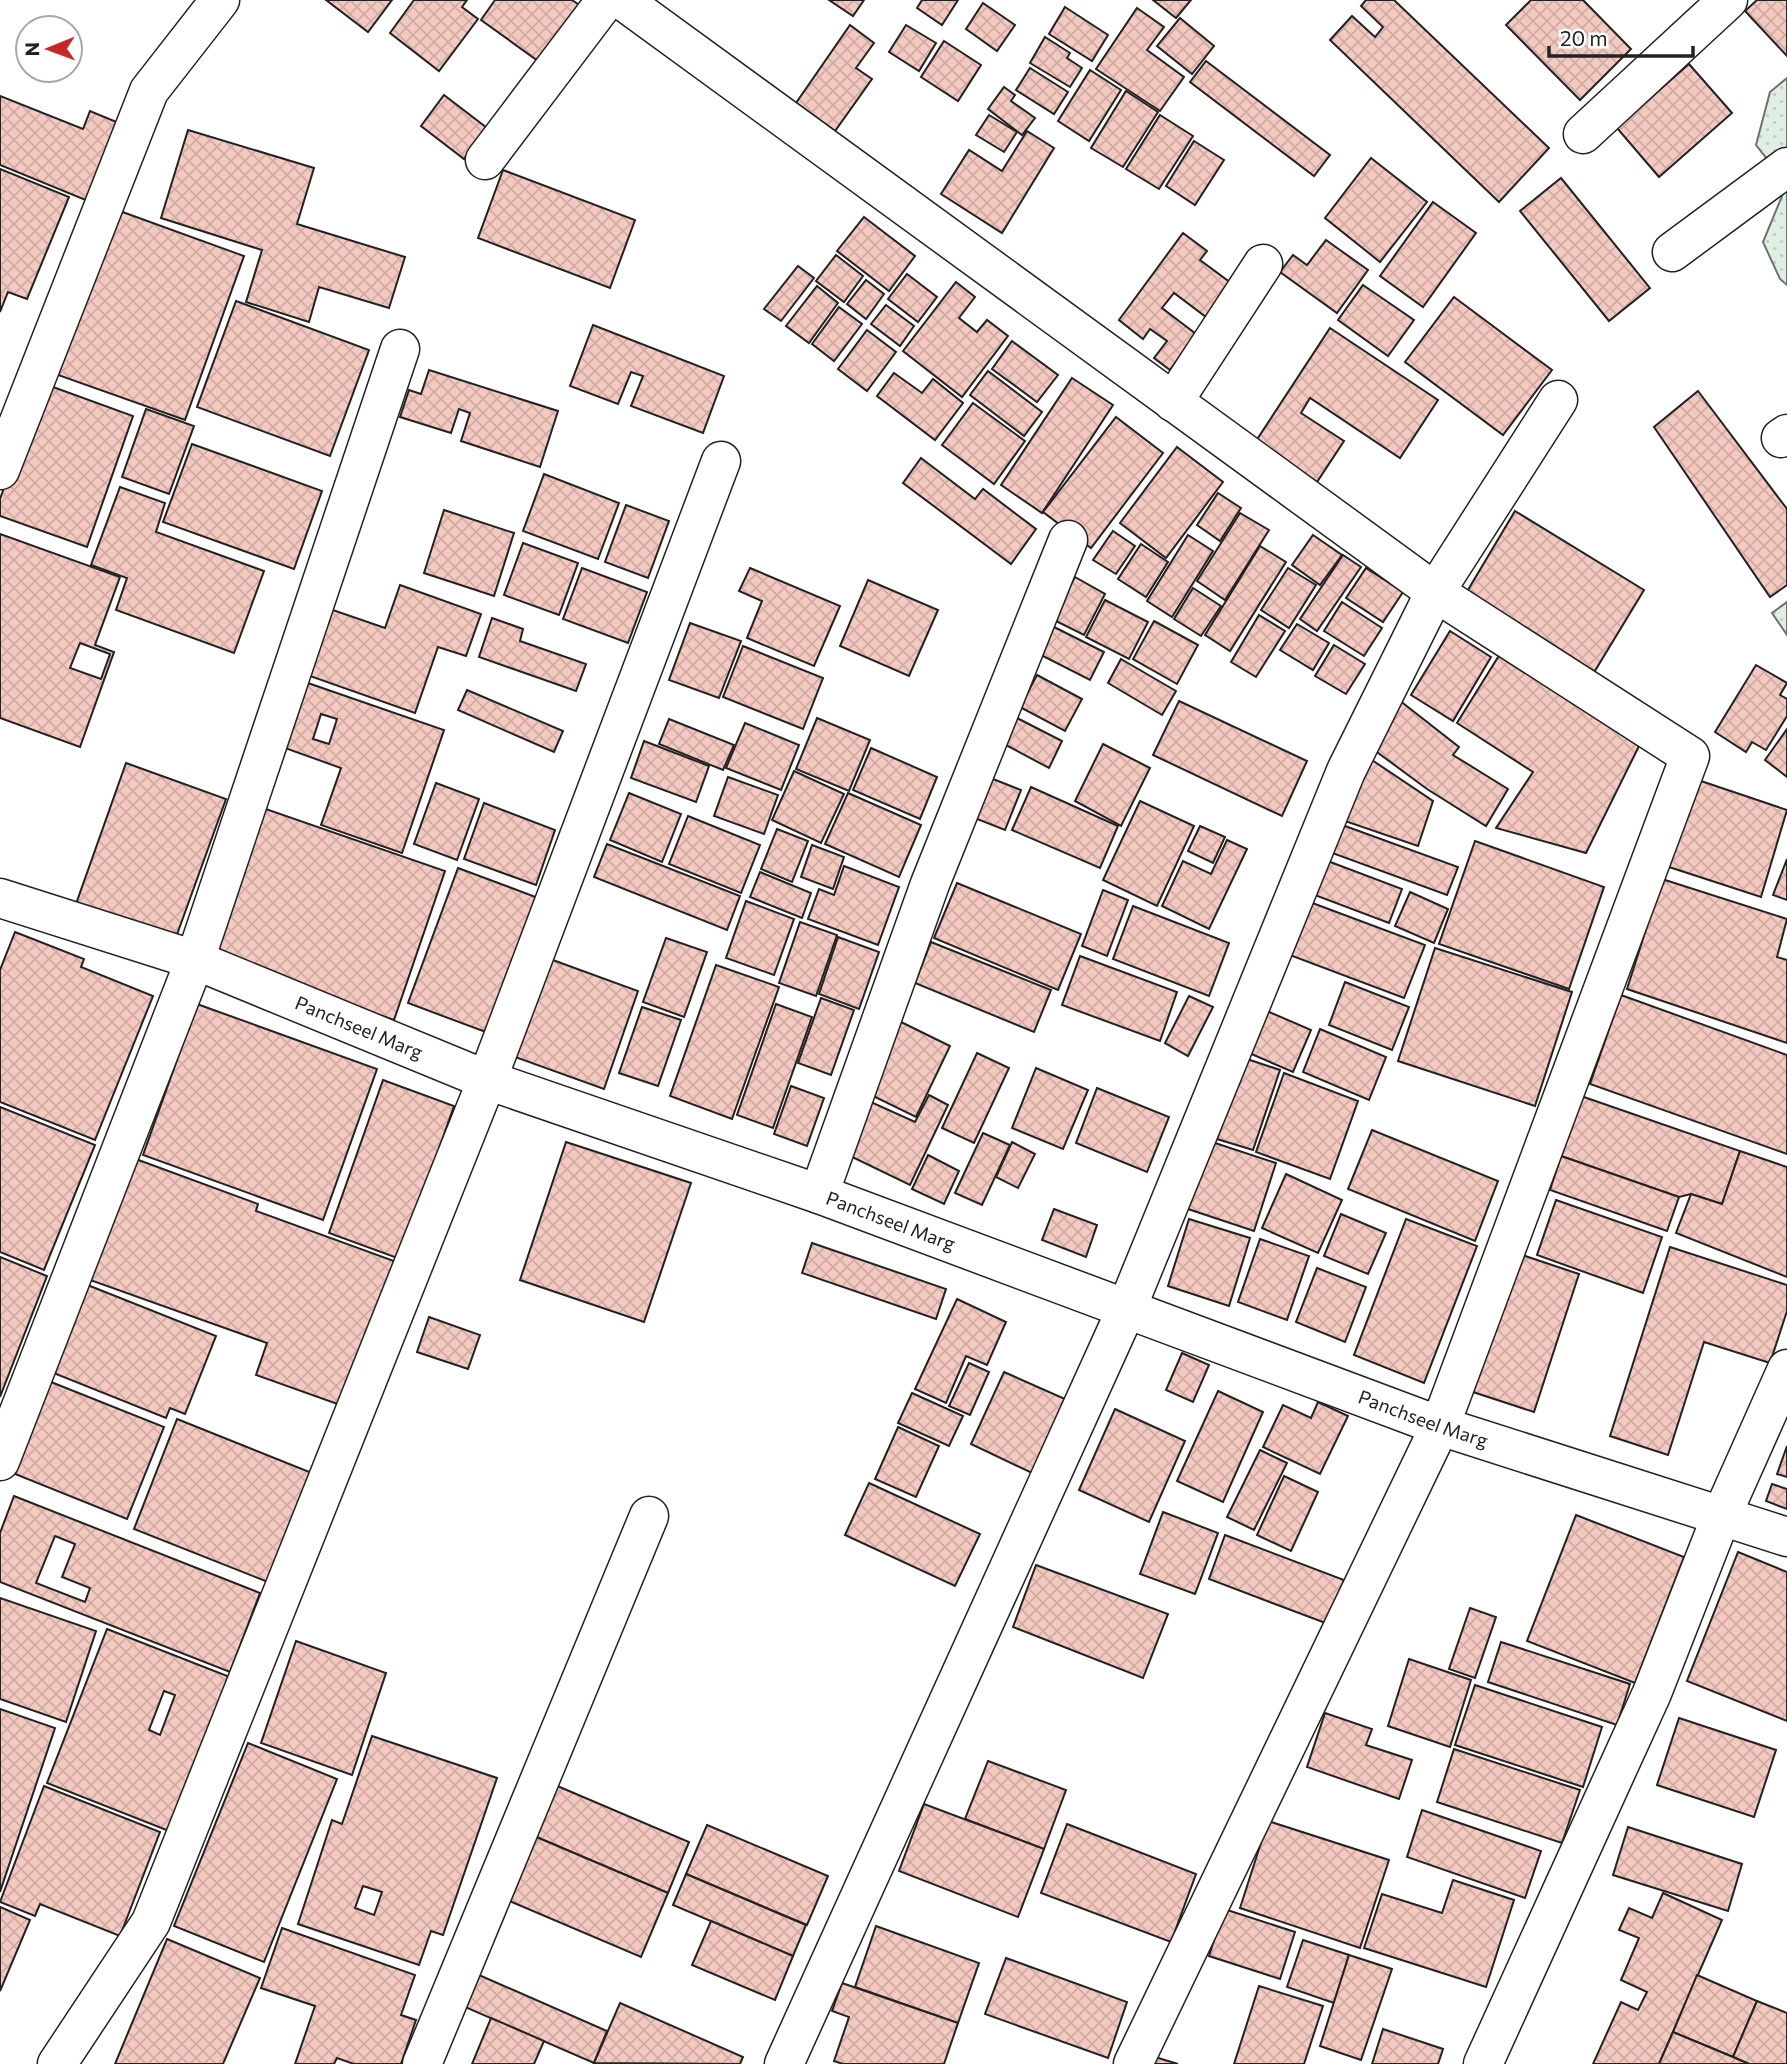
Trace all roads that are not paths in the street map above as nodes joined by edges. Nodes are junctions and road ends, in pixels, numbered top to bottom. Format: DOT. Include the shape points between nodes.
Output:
graph roads {
  1 [pos="220,0"];
  2 [pos="606,0"];
  3 [pos="622,0"];
  4 [pos="1728,0"];
  5 [pos="1583,134"];
  6 [pos="485,160"];
  7 [pos="1787,167"];
  8 [pos="1672,252"];
  9 [pos="1262,264"];
  10 [pos="400,349"];
  11 [pos="1558,400"];
  12 [pos="1173,402"];
  13 [pos="721,461"];
  14 [pos="0,470"];
  15 [pos="1068,540"];
  16 [pos="1435,592"];
  17 [pos="0,898"];
  18 [pos="195,960"];
  19 [pos="487,1080"];
  20 [pos="819,1194"];
  21 [pos="1126,1310"];
  22 [pos="1787,1369"];
  23 [pos="1440,1426"];
  24 [pos="0,1461"];
  25 [pos="649,1516"];
  26 [pos="1721,1517"];
  27 [pos="1787,1537"];
  28 [pos="57,2064"];
  29 [pos="422,2064"];
  30 [pos="783,2064"];
  31 [pos="1133,2064"];
  32 [pos="1483,2064"];
  1 -- 14 [label="street" via="149,91"];
  2 -- 6 [label="street"];
  3 -- 12 [label="street"];
  4 -- 5 [label="street"];
  7 -- 8 [label="street"];
  9 -- 12 [label="street"];
  10 -- 18 [label="street"];
  11 -- 16 [label="street"];
  12 -- 16 [label="street"];
  13 -- 19 [label="street"];
  15 -- 20 [label="street" via="930,884"];
  16 -- 21 [label="street" via="1346,771"];
  16 -- 23 [label="street" via="1690,756"];
  17 -- 18 [label="street, Panchseel Marg"];
  18 -- 19 [label="street, Panchseel Marg"];
  18 -- 24 [label="street"];
  19 -- 20 [label="street, Panchseel Marg"];
  19 -- 28 [label="street" via="151,1922"];
  20 -- 21 [label="street, Panchseel Marg"];
  21 -- 23 [label="street, Panchseel Marg"];
  21 -- 30 [label="street"];
  22 -- 26 [label="street"];
  23 -- 26 [label="street, Panchseel Marg"];
  23 -- 31 [label="street"];
  25 -- 29 [label="street"];
  26 -- 27 [label="street, Panchseel Marg"];
  26 -- 32 [label="street" via="1652,1693"];
}
